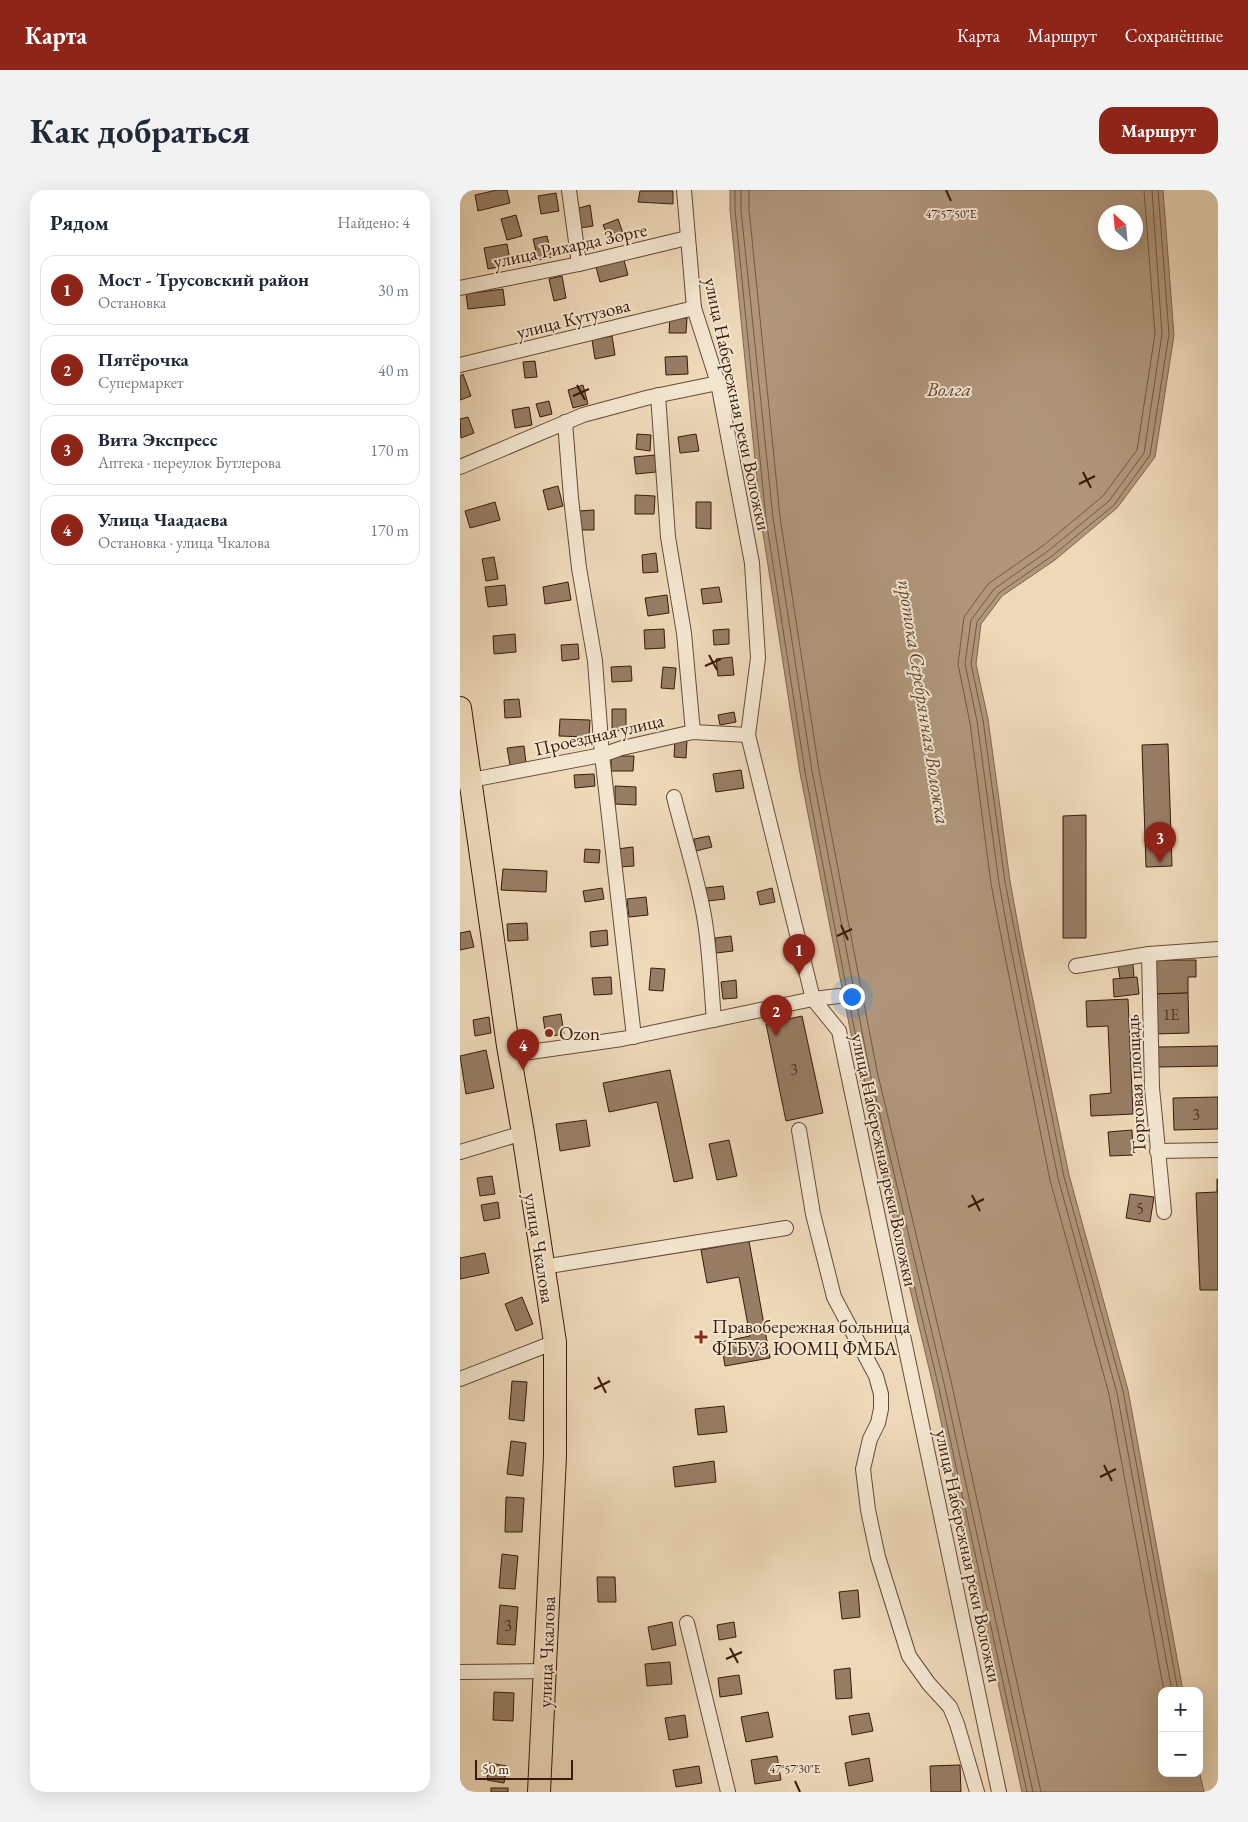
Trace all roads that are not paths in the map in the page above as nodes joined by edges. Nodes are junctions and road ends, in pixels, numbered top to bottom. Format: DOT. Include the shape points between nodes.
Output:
graph roads {
  1 [pos="569,190"];
  2 [pos="684,190"];
  3 [pos="687,238"];
  4 [pos="579,264"];
  5 [pos="460,288"];
  6 [pos="694,308"];
  7 [pos="460,365"];
  8 [pos="718,383"];
  9 [pos="658,395"];
  10 [pos="565,422"];
  11 [pos="460,467"];
  12 [pos="460,708"];
  13 [pos="693,732"];
  14 [pos="748,735"];
  15 [pos="602,755"];
  16 [pos="466,783"];
  17 [pos="674,796"];
  18 [pos="1218,949"];
  19 [pos="1148,954"];
  20 [pos="1076,966"];
  21 [pos="839,996"];
  22 [pos="813,999"];
  23 [pos="714,1020"];
  24 [pos="634,1037"];
  25 [pos="509,1054"];
  26 [pos="799,1130"];
  27 [pos="523,1133"];
  28 [pos="1218,1150"];
  29 [pos="1157,1151"];
  30 [pos="460,1152"];
  31 [pos="1164,1212"];
  32 [pos="786,1228"];
  33 [pos="543,1267"];
  34 [pos="555,1342"];
  35 [pos="460,1379"];
  36 [pos="687,1623"];
  37 [pos="545,1671"];
  38 [pos="460,1672"];
  39 [pos="539,1792"];
  40 [pos="728,1792"];
  41 [pos="977,1792"];
  42 [pos="999,1792"];
  1 -- 4 [label="street"];
  2 -- 3 [label="street, улица Набережная реки Воложки"];
  3 -- 4 [label="street, улица Рихарда Зорге"];
  3 -- 6 [label="street, улица Набережная реки Воложки"];
  4 -- 5 [label="street, улица Рихарда Зорге"];
  6 -- 7 [label="street, улица Кутузова"];
  6 -- 8 [label="street, улица Набережная реки Воложки"];
  8 -- 9 [label="street"];
  8 -- 14 [label="street, улица Набережная реки Воложки" via="752,563 758,658"];
  9 -- 10 [label="street"];
  9 -- 13 [label="street" via="668,537 684,633"];
  10 -- 11 [label="street"];
  10 -- 15 [label="street" via="579,568 595,661"];
  12 -- 16 [label="main road, улица Чкалова"];
  13 -- 14 [label="street, Проездная улица"];
  13 -- 15 [label="street, Проездная улица"];
  14 -- 22 [label="street, улица Набережная реки Воложки"];
  15 -- 16 [label="street, Проездная улица"];
  15 -- 24 [label="street"];
  16 -- 25 [label="main road, улица Чкалова"];
  17 -- 23 [label="street" via="704,917"];
  18 -- 19 [label="street"];
  19 -- 20 [label="street"];
  19 -- 29 [label="street, Торговая площадь"];
  21 -- 22 [label="street"];
  22 -- 23 [label="street"];
  22 -- 42 [label="street, улица Набережная реки Воложки" via="839,1031"];
  23 -- 24 [label="street"];
  24 -- 25 [label="street"];
  25 -- 27 [label="main road, улица Чкалова"];
  26 -- 41 [label="street" via="813,1214 834,1297 876,1376 880,1394 878,1423 870,1439 863,1470 878,1557 908,1656 950,1707"];
  27 -- 30 [label="street"];
  27 -- 33 [label="main road, улица Чкалова"];
  28 -- 29 [label="street"];
  29 -- 31 [label="street, Торговая площадь"];
  32 -- 33 [label="street"];
  33 -- 34 [label="main road, улица Чкалова"];
  34 -- 35 [label="street"];
  34 -- 37 [label="main road, улица Чкалова" via="555,1456"];
  36 -- 40 [label="street"];
  37 -- 38 [label="street"];
  37 -- 39 [label="main road, улица Чкалова"];
}
